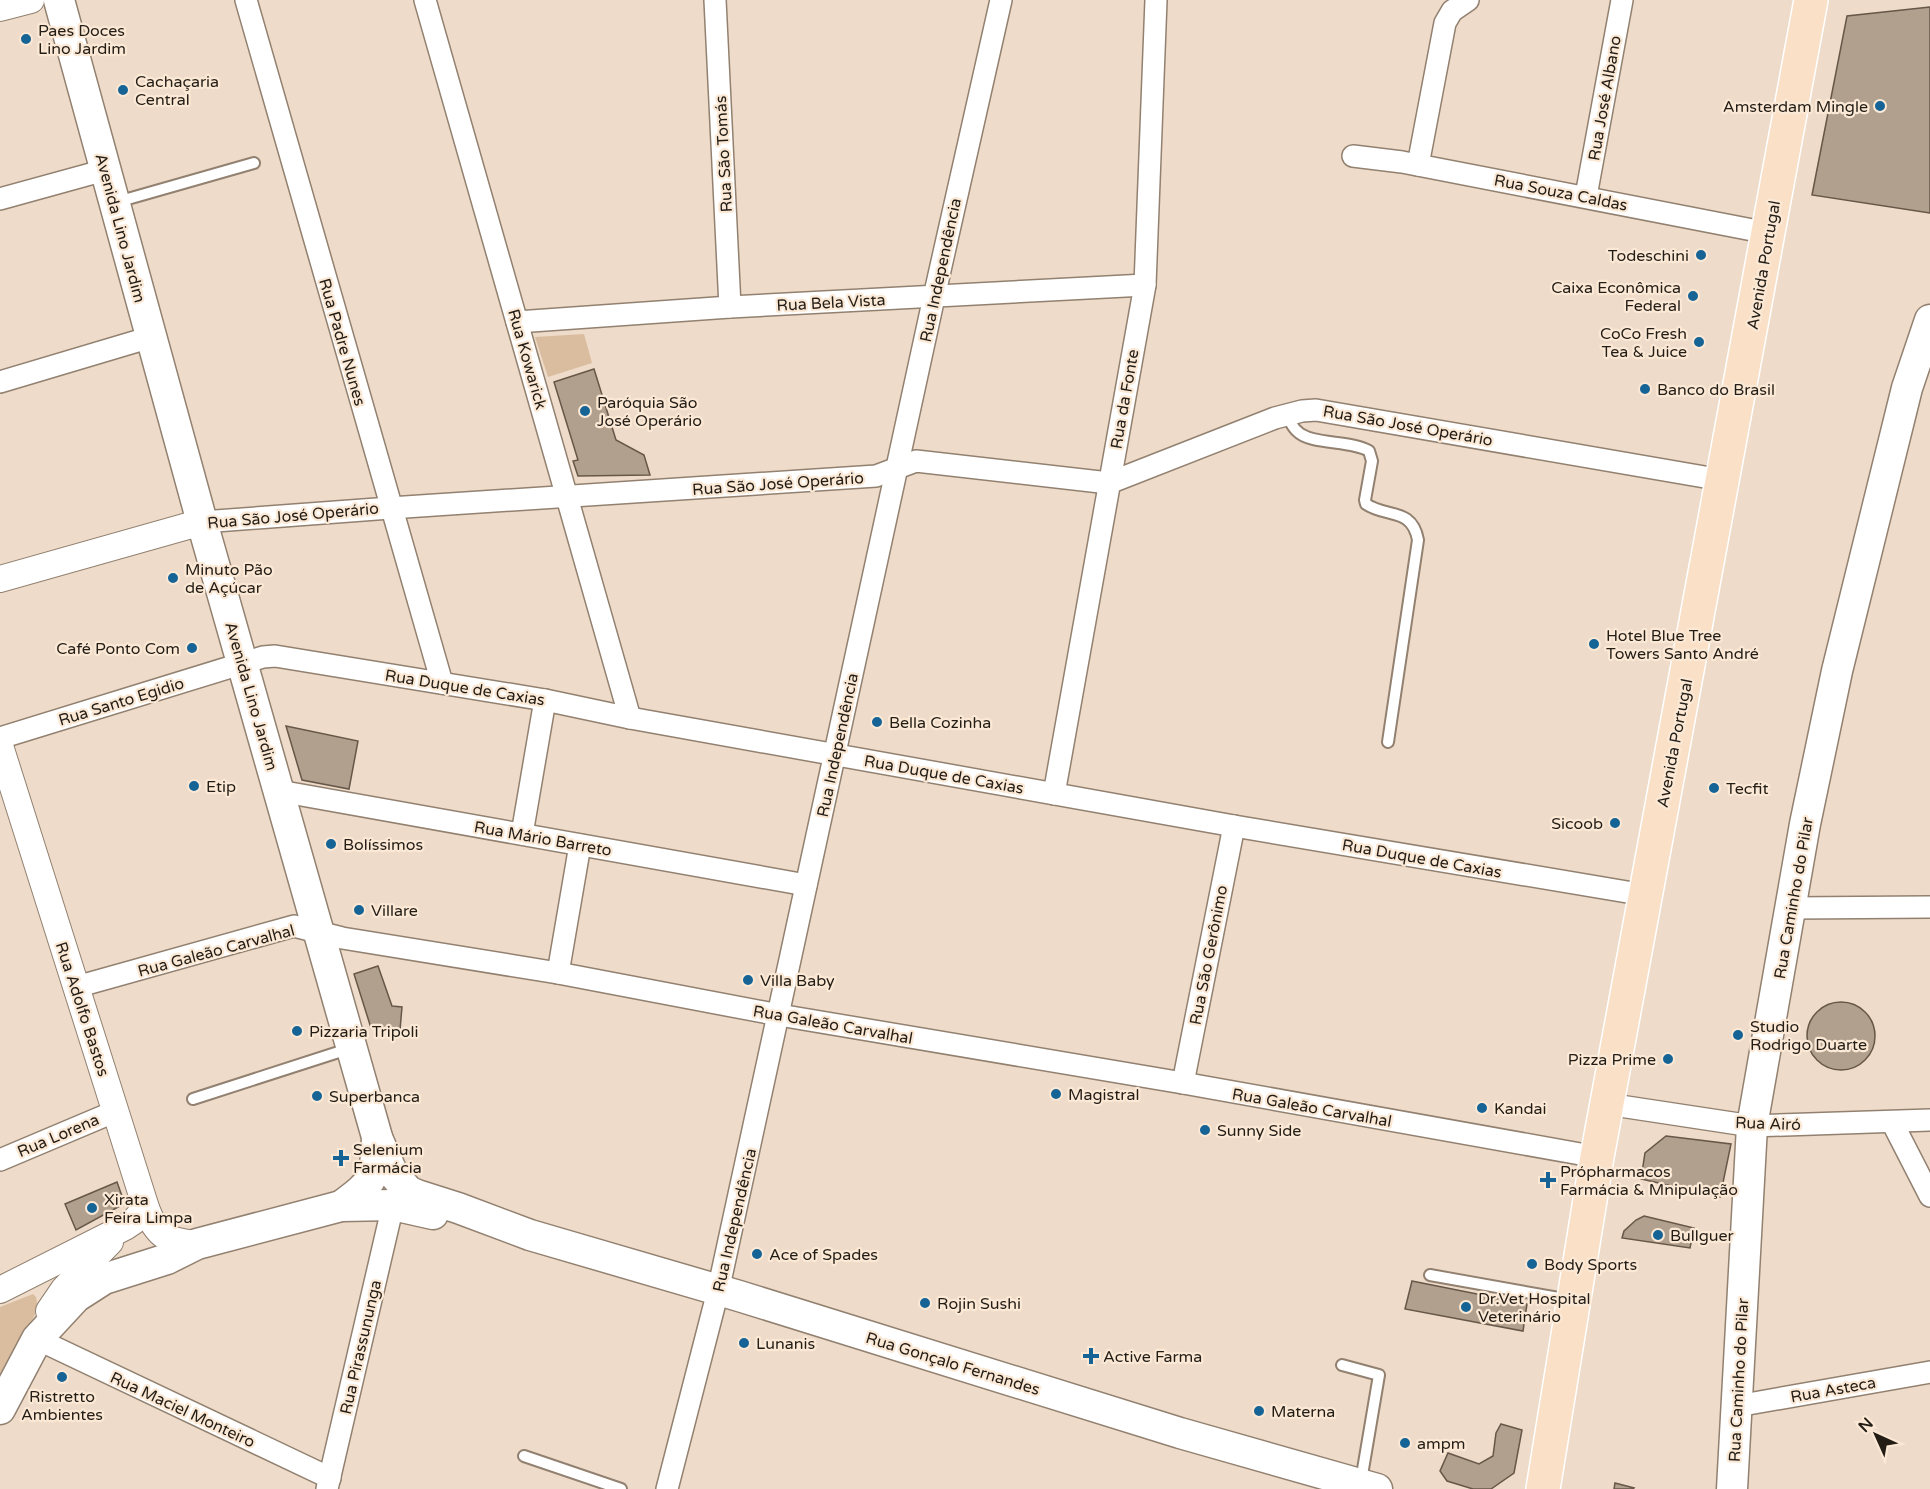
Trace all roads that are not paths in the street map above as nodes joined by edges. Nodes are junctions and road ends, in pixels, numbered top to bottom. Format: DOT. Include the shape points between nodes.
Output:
graph roads {
  1 [pos="31,0"];
  2 [pos="59,0"];
  3 [pos="246,0"];
  4 [pos="425,0"];
  5 [pos="715,0"];
  6 [pos="1001,0"];
  7 [pos="1156,0"];
  8 [pos="1468,0"];
  9 [pos="1622,0"];
  10 [pos="1811,0"];
  11 [pos="0,8"];
  12 [pos="1353,156"];
  13 [pos="254,163"];
  14 [pos="1418,165"];
  15 [pos="105,170"];
  16 [pos="1586,196"];
  17 [pos="0,199"];
  18 [pos="114,203"];
  19 [pos="1768,233"];
  20 [pos="1145,285"];
  21 [pos="934,297"];
  22 [pos="730,307"];
  23 [pos="1930,320"];
  24 [pos="517,322"];
  25 [pos="151,337"];
  26 [pos="0,381"];
  27 [pos="1286,415"];
  28 [pos="898,468"];
  29 [pos="1722,480"];
  30 [pos="1109,483"];
  31 [pos="567,497"];
  32 [pos="390,507"];
  33 [pos="202,522"];
  34 [pos="0,579"];
  35 [pos="243,663"];
  36 [pos="442,683"];
  37 [pos="545,700"];
  38 [pos="630,718"];
  39 [pos="0,738"];
  40 [pos="1388,742"];
  41 [pos="0,746"];
  42 [pos="835,755"];
  43 [pos="279,791"];
  44 [pos="1054,794"];
  45 [pos="1234,826"];
  46 [pos="522,834"];
  47 [pos="580,845"];
  48 [pos="806,885"];
  49 [pos="1646,895"];
  50 [pos="1930,907"];
  51 [pos="1792,908"];
  52 [pos="320,932"];
  53 [pos="558,973"];
  54 [pos="76,987"];
  55 [pos="779,1015"];
  56 [pos="352,1048"];
  57 [pos="1183,1083"];
  58 [pos="193,1099"];
  59 [pos="1607,1104"];
  60 [pos="116,1111"];
  61 [pos="1930,1120"];
  62 [pos="1892,1122"];
  63 [pos="1752,1126"];
  64 [pos="376,1137"];
  65 [pos="1597,1157"];
  66 [pos="0,1160"];
  67 [pos="1930,1196"];
  68 [pos="393,1205"];
  69 [pos="341,1206"];
  70 [pos="146,1209"];
  71 [pos="125,1227"];
  72 [pos="530,1235"];
  73 [pos="196,1244"];
  74 [pos="1430,1275"];
  75 [pos="0,1290"];
  76 [pos="718,1291"];
  77 [pos="1573,1301"];
  78 [pos="36,1339"];
  79 [pos="1342,1365"];
  80 [pos="1930,1372"];
  81 [pos="1737,1406"];
  82 [pos="0,1407"];
  83 [pos="524,1456"];
  84 [pos="329,1483"];
  85 [pos="1369,1487"];
  86 [pos="1542,1488"];
  87 [pos="621,1489"];
  88 [pos="667,1489"];
  89 [pos="1732,1489"];
  1 -- 11 [label="street"];
  2 -- 15 [label="main road, Avenida Lino Jardim"];
  3 -- 32 [label="street, Rua Padre Nunes"];
  4 -- 24 [label="street, Rua Kowarick"];
  5 -- 22 [label="street, Rua São Tomás"];
  6 -- 21 [label="street, Rua Independência"];
  7 -- 20 [label="street, Rua da Fonte"];
  8 -- 14 [label="street" via="1452,10 1445,23"];
  9 -- 16 [label="street, Rua José Albano"];
  10 -- 19 [label="main road, Avenida Portugal"];
  12 -- 14 [label="street, Rua Souza Caldas"];
  13 -- 18 [label="lane"];
  14 -- 16 [label="street, Rua Souza Caldas"];
  15 -- 17 [label="street"];
  15 -- 18 [label="main road, Avenida Lino Jardim"];
  16 -- 19 [label="street, Rua Souza Caldas"];
  18 -- 25 [label="main road, Avenida Lino Jardim"];
  19 -- 29 [label="main road, Avenida Portugal"];
  20 -- 21 [label="street, Rua Bela Vista"];
  20 -- 30 [label="street, Rua da Fonte"];
  21 -- 22 [label="street, Rua Bela Vista"];
  21 -- 28 [label="street, Rua Independência"];
  22 -- 24 [label="street, Rua Bela Vista"];
  23 -- 51 [label="main road, Rua Caminho do Pilar" via="1907,388 1840,660 1805,824"];
  24 -- 31 [label="street, Rua Kowarick"];
  25 -- 26 [label="street"];
  25 -- 33 [label="main road, Avenida Lino Jardim"];
  27 -- 29 [label="street, Rua São José Operário" via="1316,410 1345,413"];
  27 -- 30 [label="street, Rua São José Operário"];
  27 -- 40 [label="lane" via="1295,430 1306,437 1369,451 1372,461 1366,504 1400,515 1416,532 1418,540"];
  28 -- 30 [label="street, Rua São José Operário" via="916,461"];
  28 -- 31 [label="street, Rua São José Operário" via="876,476"];
  28 -- 42 [label="street, Rua Independência"];
  29 -- 49 [label="main road, Avenida Portugal"];
  30 -- 44 [label="street, Rua da Fonte"];
  31 -- 32 [label="street, Rua São José Operário"];
  31 -- 38 [label="street, Rua Kowarick"];
  32 -- 33 [label="street, Rua São José Operário"];
  32 -- 36 [label="street, Rua Padre Nunes"];
  33 -- 34 [label="street, Rua São José Operário"];
  33 -- 35 [label="main road, Avenida Lino Jardim"];
  35 -- 36 [label="street, Rua Duque de Caxias" via="275,656"];
  35 -- 39 [label="street, Rua Santo Egidio"];
  35 -- 43 [label="main road, Avenida Lino Jardim"];
  36 -- 37 [label="street, Rua Duque de Caxias"];
  37 -- 38 [label="street, Rua Duque de Caxias"];
  37 -- 46 [label="street"];
  38 -- 42 [label="street, Rua Duque de Caxias"];
  41 -- 54 [label="street, Rua Adolfo Bastos"];
  42 -- 44 [label="street, Rua Duque de Caxias"];
  42 -- 48 [label="street, Rua Independência"];
  43 -- 46 [label="street, Rua Mário Barreto"];
  43 -- 52 [label="main road, Avenida Lino Jardim"];
  44 -- 45 [label="street, Rua Duque de Caxias"];
  45 -- 49 [label="street, Rua Duque de Caxias"];
  45 -- 57 [label="street, Rua São Gerônimo"];
  46 -- 47 [label="street, Rua Mário Barreto"];
  47 -- 48 [label="street, Rua Mário Barreto"];
  47 -- 53 [label="street"];
  48 -- 55 [label="street, Rua Independência"];
  49 -- 59 [label="main road, Avenida Portugal"];
  50 -- 51 [label="street"];
  51 -- 63 [label="main road, Rua Caminho do Pilar"];
  52 -- 53 [label="street, Rua Galeão Carvalhal"];
  52 -- 54 [label="street, Rua Galeão Carvalhal" via="294,926"];
  52 -- 56 [label="main road, Avenida Lino Jardim"];
  53 -- 55 [label="street, Rua Galeão Carvalhal"];
  54 -- 60 [label="street, Rua Adolfo Bastos"];
  55 -- 57 [label="street, Rua Galeão Carvalhal"];
  55 -- 76 [label="street, Rua Independência"];
  56 -- 58 [label="lane"];
  56 -- 64 [label="main road, Avenida Lino Jardim"];
  57 -- 65 [label="street, Rua Galeão Carvalhal"];
  59 -- 63 [label="street, Rua Airó"];
  59 -- 65 [label="main road, Avenida Portugal"];
  60 -- 66 [label="street, Rua Lorena"];
  60 -- 70 [label="street, Rua Adolfo Bastos"];
  61 -- 62 [label="street, Rua Airó"];
  62 -- 63 [label="street, Rua Airó"];
  62 -- 67 [label="street"];
  63 -- 81 [label="main road, Rua Caminho do Pilar"];
  64 -- 69 [label="main road, Avenida Lino Jardim" via="372,1178"];
  64 -- 72 [label="main road, Rua Gonçalo Fernandes" via="392,1172 408,1191"];
  65 -- 77 [label="main road, Avenida Portugal"];
  68 -- 69 [label="main road, Rua Gonçalo Fernandes"];
  68 -- 72 [label="main road, Rua Gonçalo Fernandes"];
  68 -- 84 [label="street, Rua Pirassununga"];
  69 -- 73 [label="main road, Rua Gonçalo Fernandes"];
  70 -- 71 [label="street"];
  70 -- 73 [label="street, Rua Adolfo Bastos" via="163,1235 176,1242"];
  71 -- 75 [label="street"];
  71 -- 78 [label="street" via="64,1289"];
  72 -- 76 [label="main road, Rua Gonçalo Fernandes"];
  73 -- 78 [label="main road, Rua Gonçalo Fernandes" via="167,1259 95,1283"];
  74 -- 77 [label="lane"];
  76 -- 85 [label="main road, Rua Gonçalo Fernandes"];
  76 -- 88 [label="street, Rua Independência"];
  77 -- 86 [label="main road, Avenida Portugal"];
  78 -- 82 [label="main road, Rua Gonçalo Fernandes"];
  78 -- 84 [label="street, Rua Maciel Monteiro"];
  79 -- 85 [label="lane" via="1379,1375"];
  80 -- 81 [label="street, Rua Asteca"];
  81 -- 89 [label="main road, Rua Caminho do Pilar"];
  83 -- 87 [label="lane"];
}
